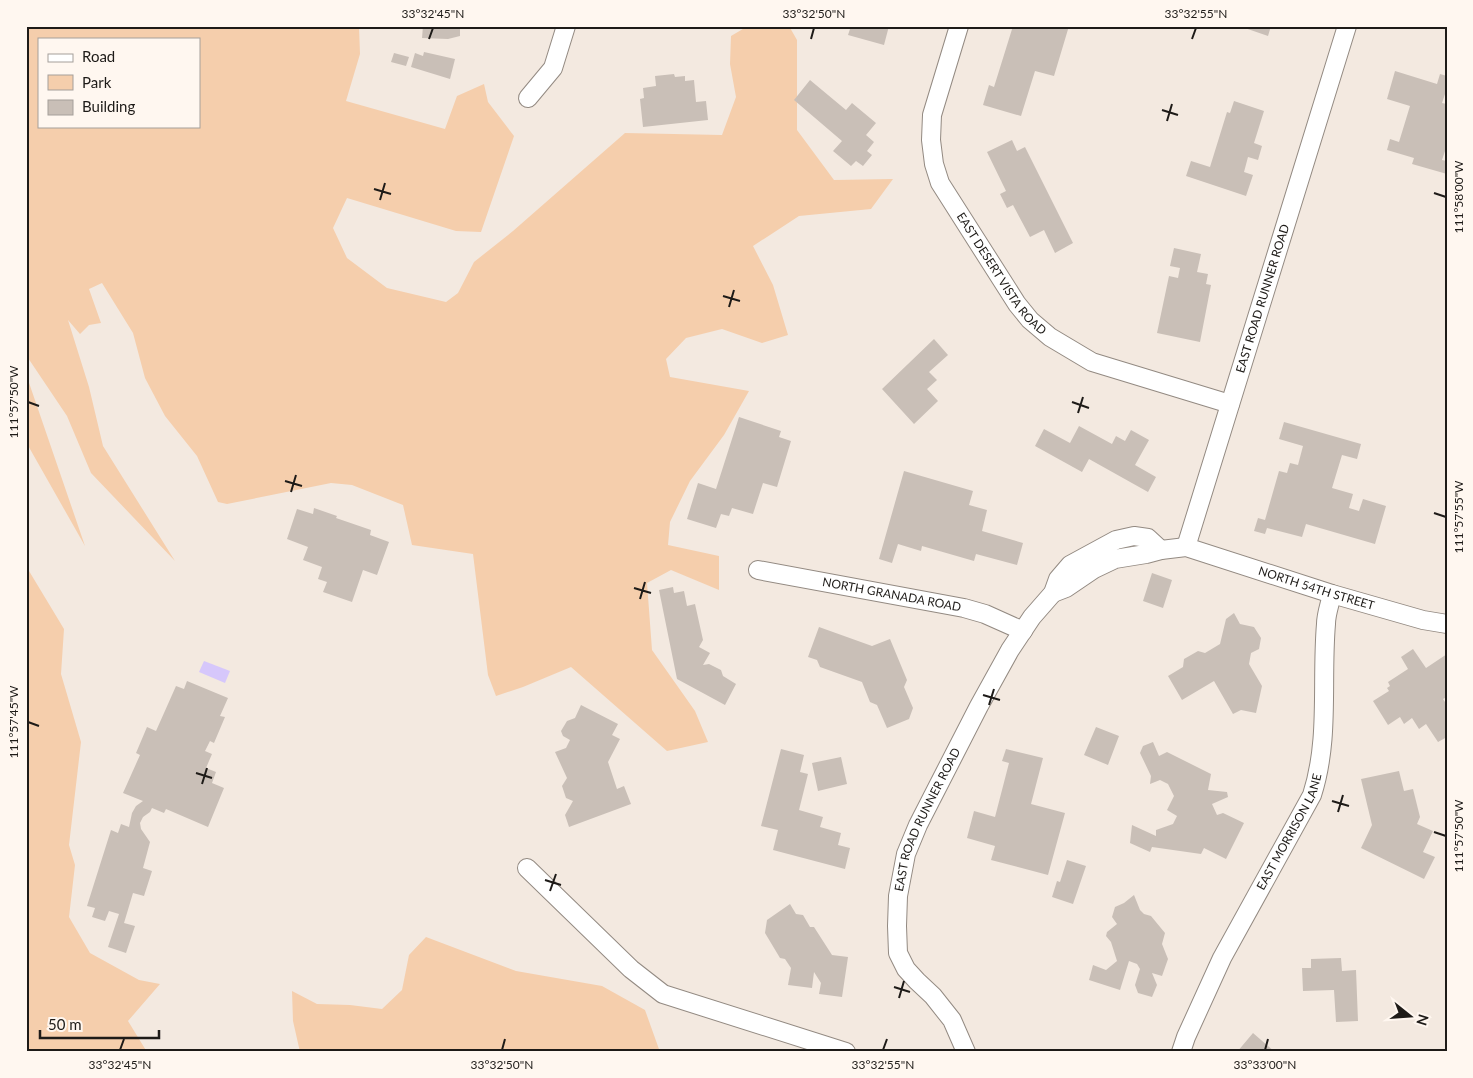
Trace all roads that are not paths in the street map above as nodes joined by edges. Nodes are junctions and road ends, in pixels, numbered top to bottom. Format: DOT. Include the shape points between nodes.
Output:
graph roads {
  1 [pos="566,26"];
  2 [pos="959,26"];
  3 [pos="1347,26"];
  4 [pos="528,98"];
  5 [pos="1230,404"];
  6 [pos="1186,547"];
  7 [pos="758,570"];
  8 [pos="1332,594"];
  9 [pos="1447,624"];
  10 [pos="1023,631"];
  11 [pos="527,868"];
  12 [pos="846,1052"];
  13 [pos="966,1052"];
  14 [pos="1181,1052"];
  1 -- 4 [label="street" via="553,68"];
  2 -- 5 [label="street, EAST DESERT VISTA ROAD" via="932,115 934,164 940,183 1017,304 1050,338 1092,362"];
  3 -- 5 [label="street, EAST ROAD RUNNER ROAD"];
  5 -- 6 [label="street, EAST ROAD RUNNER ROAD"];
  6 -- 8 [label="street, NORTH 54TH STREET"];
  6 -- 10 [label="street, EAST ROAD RUNNER ROAD" via="1161,550 1148,538 1134,536 1116,540 1070,565"];
  7 -- 10 [label="street, NORTH GRANADA ROAD" via="964,608"];
  8 -- 9 [label="street, NORTH 54TH STREET"];
  8 -- 14 [label="street, EAST MORRISON LANE" via="1326,623 1324,738 1319,774 1312,795 1222,958"];
  10 -- 13 [label="street, EAST ROAD RUNNER ROAD" via="979,706 918,825 906,854 898,896 898,953 917,982 952,1020"];
  11 -- 12 [label="street" via="631,969 663,994"];
}
